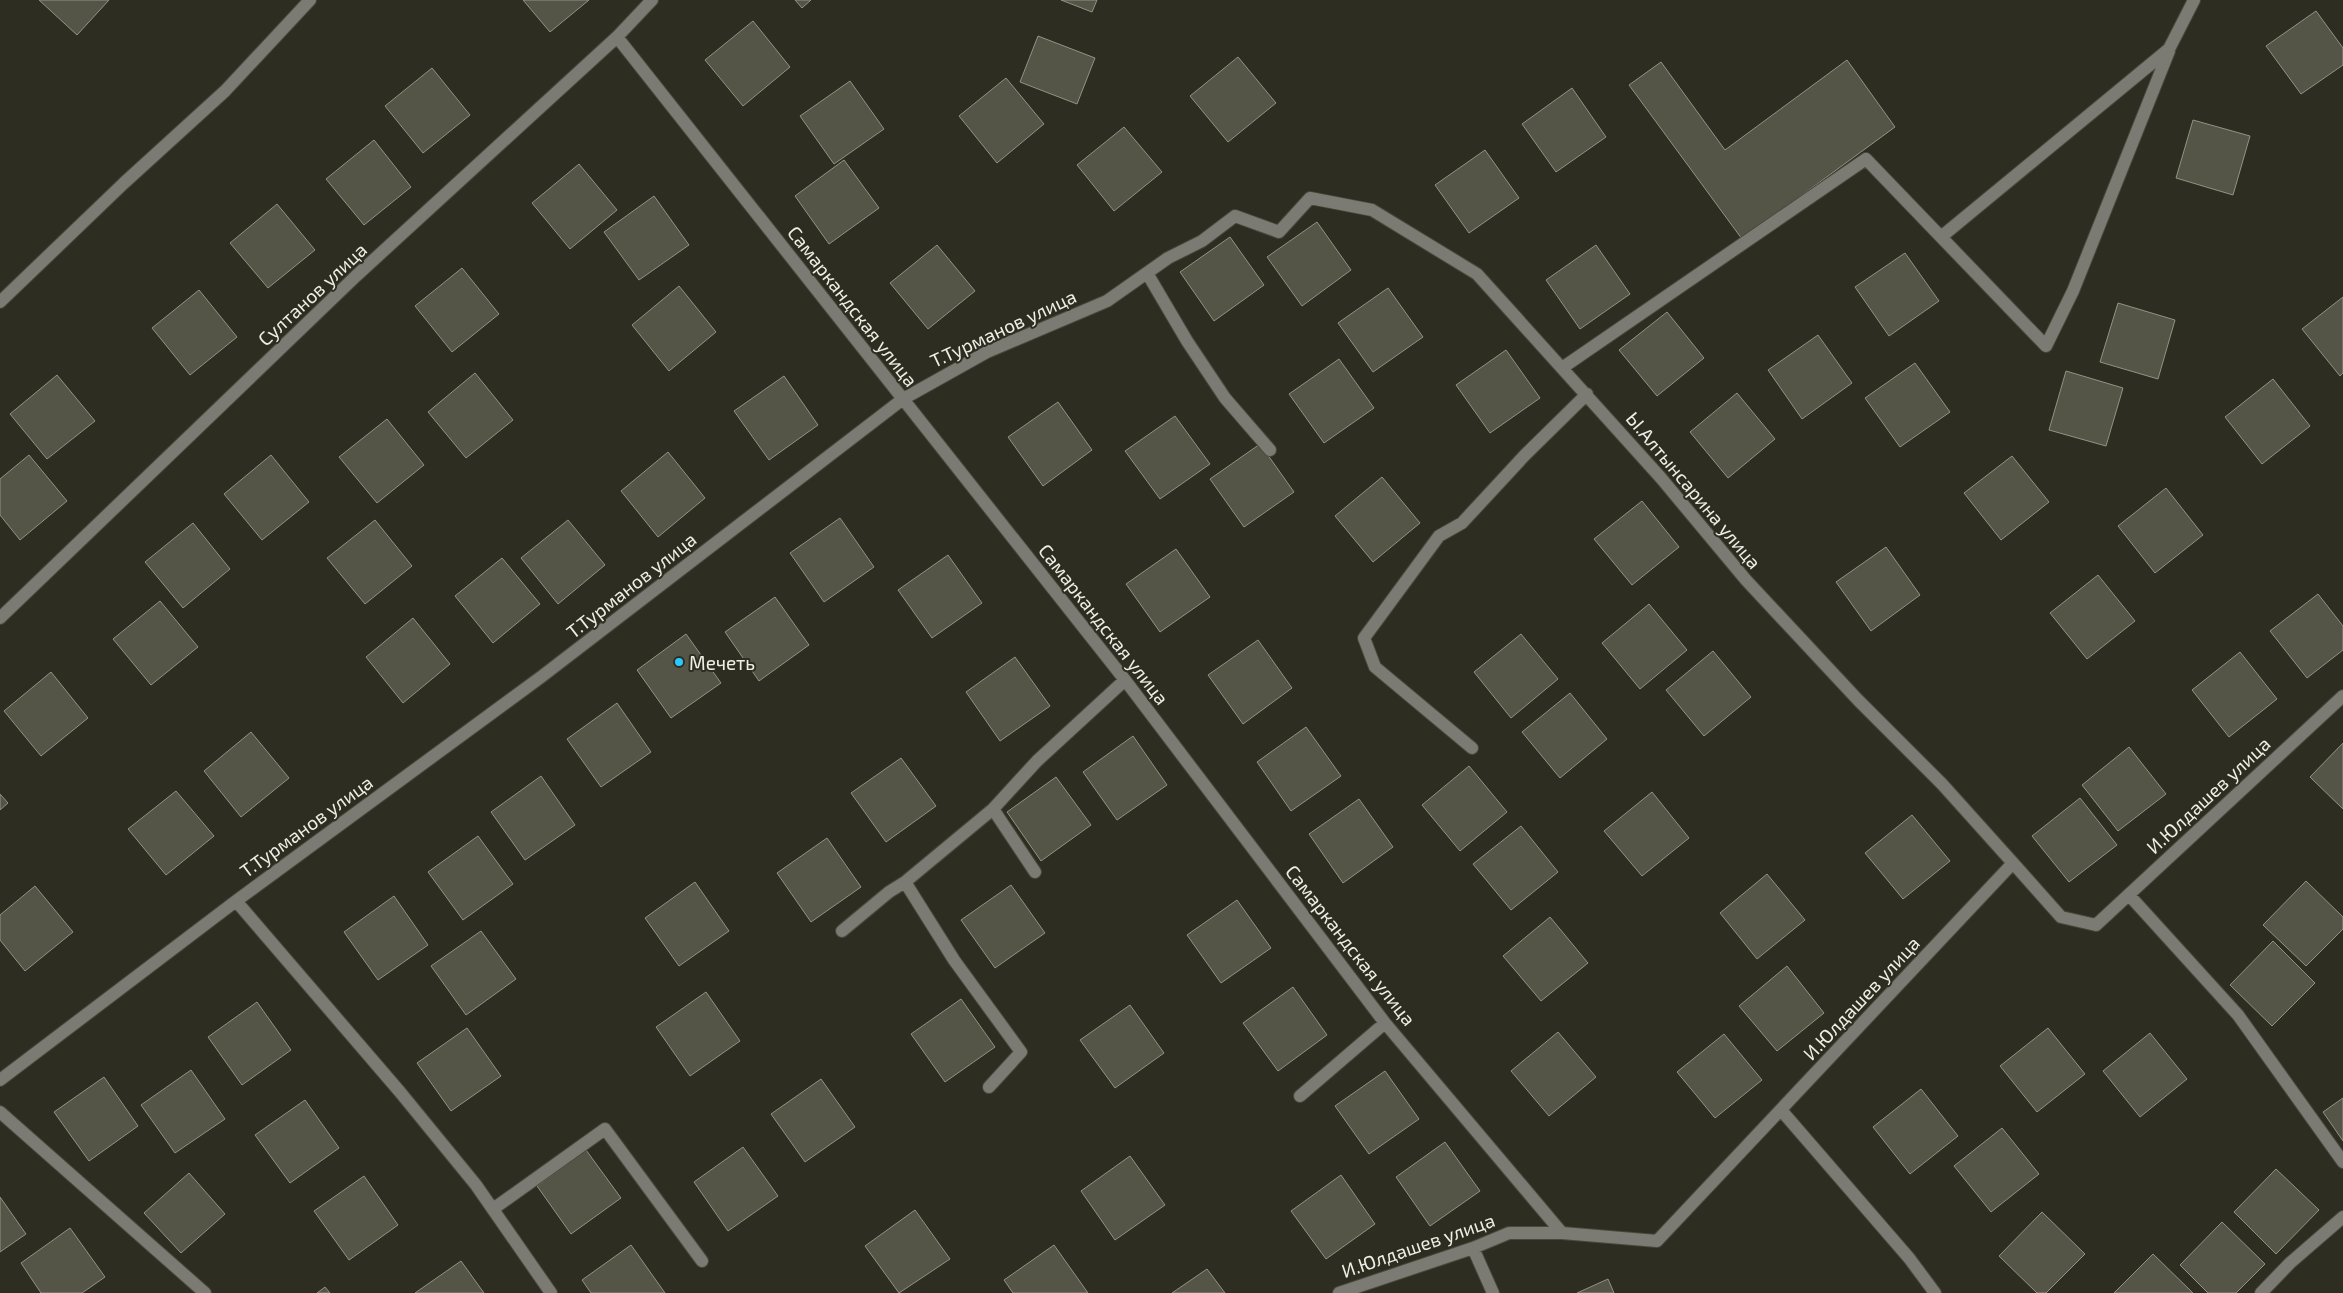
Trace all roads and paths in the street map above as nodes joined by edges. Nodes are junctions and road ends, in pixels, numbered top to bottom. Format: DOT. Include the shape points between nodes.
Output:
graph roads {
  1 [pos="310,0"];
  2 [pos="652,0"];
  3 [pos="2194,0"];
  4 [pos="617,37"];
  5 [pos="2169,49"];
  6 [pos="1310,198"];
  7 [pos="1941,237"];
  8 [pos="1147,273"];
  9 [pos="0,302"];
  10 [pos="1562,368"];
  11 [pos="1587,394"];
  12 [pos="903,399"];
  13 [pos="1270,450"];
  14 [pos="0,618"];
  15 [pos="1125,680"];
  16 [pos="2343,696"];
  17 [pos="1472,748"];
  18 [pos="993,809"];
  19 [pos="2013,863"];
  20 [pos="1035,872"];
  21 [pos="905,882"];
  22 [pos="2129,895"];
  23 [pos="236,901"];
  24 [pos="842,930"];
  25 [pos="1385,1023"];
  26 [pos="0,1080"];
  27 [pos="989,1087"];
  28 [pos="1300,1096"];
  29 [pos="1780,1110"];
  30 [pos="0,1112"];
  31 [pos="2343,1162"];
  32 [pos="492,1209"];
  33 [pos="2343,1217"];
  34 [pos="1562,1233"];
  35 [pos="1473,1248"];
  36 [pos="702,1261"];
  37 [pos="205,1293"];
  38 [pos="551,1293"];
  39 [pos="1338,1293"];
  40 [pos="1493,1293"];
  41 [pos="1935,1293"];
  42 [pos="2261,1293"];
  1 -- 9 [label="street" via="225,91"];
  2 -- 4 [label="street, Султанов улица"];
  3 -- 5 [label="street"];
  4 -- 12 [label="street, Самаркандская улица"];
  4 -- 14 [label="street, Султанов улица" via="356,276"];
  5 -- 7 [label="street"];
  5 -- 7 [label="street" via="2073,291 2046,346"];
  6 -- 8 [label="street, Т.Турманов улица" via="1279,232 1235,216 1202,241"];
  6 -- 10 [label="street, Ы.Алтынсарина улица" via="1372,210 1477,274"];
  7 -- 10 [label="street" via="1866,159"];
  8 -- 12 [label="street, Т.Турманов улица" via="1107,301 987,352"];
  8 -- 13 [label="street" via="1225,398"];
  10 -- 11 [label="street, Ы.Алтынсарина улица"];
  11 -- 17 [label="street" via="1462,523 1439,536 1364,638 1375,668"];
  11 -- 19 [label="street, Ы.Алтынсарина улица" via="1746,580 1942,784"];
  12 -- 15 [label="street, Самаркандская улица"];
  12 -- 23 [label="street, Т.Турманов улица" via="541,677"];
  15 -- 18 [label="street" via="1037,761"];
  15 -- 25 [label="street, Самаркандская улица"];
  16 -- 22 [label="street, И.Юлдашев улица"];
  18 -- 20 [label="street"];
  18 -- 21 [label="street"];
  19 -- 22 [label="street, И.Юлдашев улица" via="2061,917 2096,925"];
  19 -- 29 [label="street, И.Юлдашев улица"];
  21 -- 24 [label="street"];
  21 -- 27 [label="street" via="954,960 1021,1052"];
  22 -- 31 [label="street" via="2238,1015"];
  23 -- 26 [label="street, Т.Турманов улица"];
  23 -- 32 [label="street" via="400,1092"];
  25 -- 28 [label="street"];
  25 -- 34 [label="street, Самаркандская улица"];
  29 -- 34 [label="street, И.Юлдашев улица" via="1657,1241"];
  29 -- 41 [label="street"];
  30 -- 37 [label="street"];
  32 -- 36 [label="street" via="605,1128"];
  32 -- 38 [label="street"];
  33 -- 42 [label="street"];
  34 -- 35 [label="street, И.Юлдашев улица" via="1509,1233"];
  35 -- 39 [label="street, И.Юлдашев улица"];
  35 -- 40 [label="street"];
}
